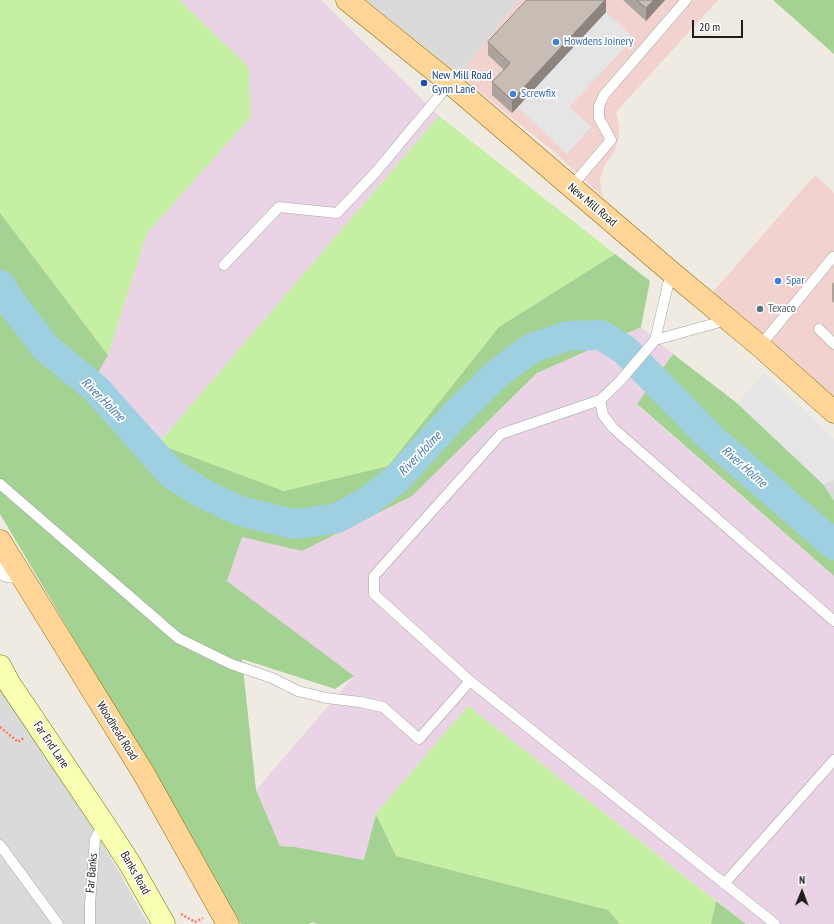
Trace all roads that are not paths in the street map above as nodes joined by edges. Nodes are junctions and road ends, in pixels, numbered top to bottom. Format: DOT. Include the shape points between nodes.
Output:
graph roads {
  1 [pos="347,0"];
  2 [pos="686,0"];
  3 [pos="450,83"];
  4 [pos="571,187"];
  5 [pos="833,258"];
  6 [pos="224,265"];
  7 [pos="670,272"];
  8 [pos="727,320"];
  9 [pos="819,329"];
  10 [pos="655,340"];
  11 [pos="834,344"];
  12 [pos="760,346"];
  13 [pos="600,400"];
  14 [pos="834,412"];
  15 [pos="0,484"];
  16 [pos="0,541"];
  17 [pos="10,571"];
  18 [pos="834,621"];
  19 [pos="0,666"];
  20 [pos="470,681"];
  21 [pos="834,760"];
  22 [pos="104,824"];
  23 [pos="0,845"];
  24 [pos="724,884"];
  25 [pos="170,918"];
  26 [pos="221,919"];
  27 [pos="58,924"];
  28 [pos="90,924"];
  29 [pos="775,924"];
  1 -- 3 [label="main road, New Mill Road"];
  2 -- 4 [label="lane" via="604,95 599,106 599,118 611,140"];
  3 -- 4 [label="main road, New Mill Road"];
  3 -- 6 [label="lane" via="338,214 279,207"];
  4 -- 7 [label="main road, New Mill Road"];
  5 -- 12 [label="lane"];
  7 -- 8 [label="main road, New Mill Road"];
  7 -- 10 [label="lane"];
  8 -- 10 [label="lane"];
  8 -- 12 [label="main road, New Mill Road"];
  9 -- 11 [label="lane"];
  10 -- 13 [label="lane"];
  12 -- 14 [label="main road, New Mill Road"];
  13 -- 18 [label="lane" via="603,415 613,428"];
  13 -- 20 [label="lane" via="501,434 374,576 374,594"];
  15 -- 20 [label="lane" via="178,638 231,664 272,678 298,691 383,707 419,739"];
  16 -- 17 [label="main road, Woodhead Road"];
  17 -- 26 [label="main road, Woodhead Road" via="144,774"];
  19 -- 22 [label="street, Far End Lane"];
  20 -- 24 [label="lane"];
  21 -- 24 [label="lane"];
  22 -- 25 [label="street, Banks Road"];
  22 -- 28 [label="lane, Far Banks" via="95,839"];
  23 -- 27 [label="lane"];
  24 -- 29 [label="lane"];
}
